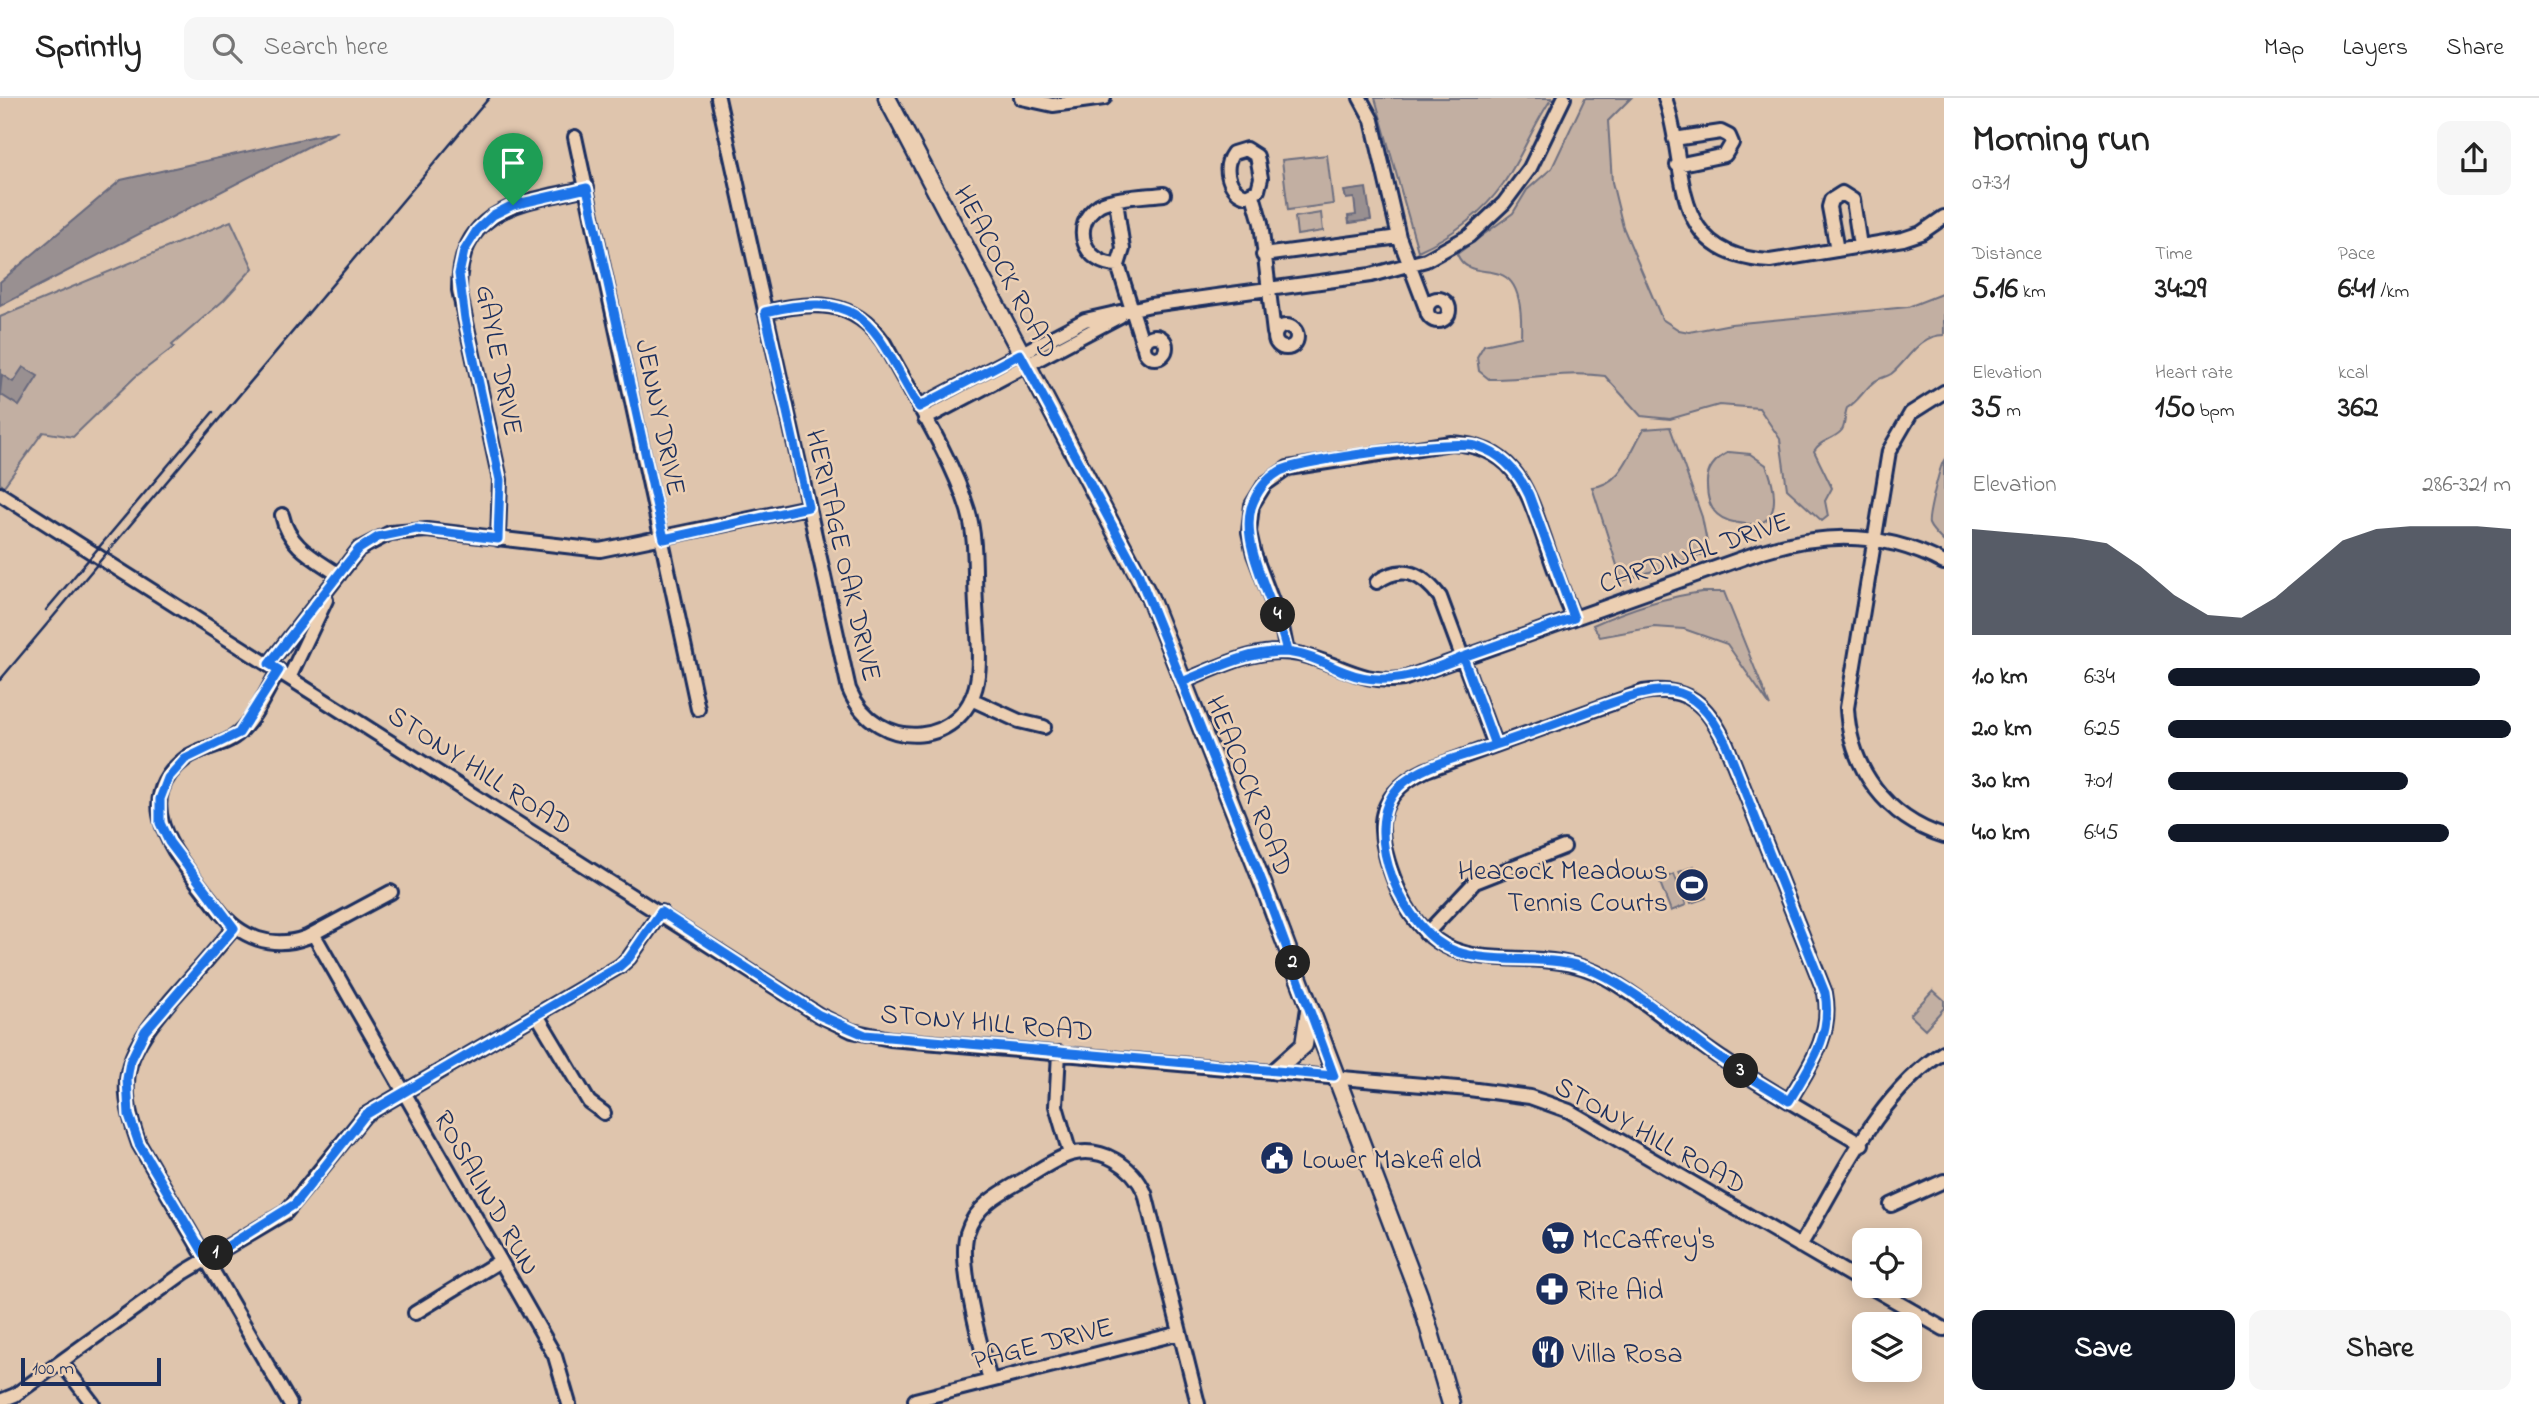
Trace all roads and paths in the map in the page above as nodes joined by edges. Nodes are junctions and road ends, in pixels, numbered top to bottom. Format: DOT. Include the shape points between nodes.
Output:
graph roads {
  1 [pos="718,98"];
  2 [pos="887,98"];
  3 [pos="1021,98"];
  4 [pos="1104,98"];
  5 [pos="1360,98"];
  6 [pos="1564,98"];
  7 [pos="1665,98"];
  8 [pos="575,137"];
  9 [pos="1674,139"];
  10 [pos="1677,165"];
  11 [pos="587,188"];
  12 [pos="1164,194"];
  13 [pos="1253,195"];
  14 [pos="1115,201"];
  15 [pos="1944,217"];
  16 [pos="1399,237"];
  17 [pos="1860,246"];
  18 [pos="1837,250"];
  19 [pos="1263,255"];
  20 [pos="1118,265"];
  21 [pos="1410,266"];
  22 [pos="1269,289"];
  23 [pos="1426,308"];
  24 [pos="1133,309"];
  25 [pos="765,312"];
  26 [pos="1274,333"];
  27 [pos="1143,345"];
  28 [pos="1024,360"];
  29 [pos="1944,392"];
  30 [pos="922,413"];
  31 [pos="0,494"];
  32 [pos="808,507"];
  33 [pos="282,515"];
  34 [pos="498,539"];
  35 [pos="664,539"];
  36 [pos="1873,539"];
  37 [pos="1944,563"];
  38 [pos="339,575"];
  39 [pos="1377,582"];
  40 [pos="1574,618"];
  41 [pos="1287,652"];
  42 [pos="1463,657"];
  43 [pos="279,670"];
  44 [pos="1182,682"];
  45 [pos="971,699"];
  46 [pos="698,709"];
  47 [pos="1045,727"];
  48 [pos="1495,745"];
  49 [pos="1944,836"];
  50 [pos="1564,847"];
  51 [pos="391,892"];
  52 [pos="661,912"];
  53 [pos="234,928"];
  54 [pos="314,934"];
  55 [pos="1426,934"];
  56 [pos="1310,1009"];
  57 [pos="537,1016"];
  58 [pos="1944,1052"];
  59 [pos="1059,1053"];
  60 [pos="1275,1071"];
  61 [pos="1334,1076"];
  62 [pos="402,1093"];
  63 [pos="1789,1101"];
  64 [pos="604,1113"];
  65 [pos="1862,1144"];
  66 [pos="1070,1154"];
  67 [pos="1944,1181"];
  68 [pos="1891,1205"];
  69 [pos="1800,1246"];
  70 [pos="207,1259"];
  71 [pos="500,1261"];
  72 [pos="1852,1276"];
  73 [pos="1890,1298"];
  74 [pos="415,1313"];
  75 [pos="1944,1329"];
  76 [pos="1180,1333"];
  77 [pos="61,1362"];
  78 [pos="990,1380"];
  79 [pos="915,1399"];
  80 [pos="0,1401"];
  81 [pos="93,1404"];
  82 [pos="290,1404"];
  83 [pos="569,1404"];
  84 [pos="1198,1404"];
  85 [pos="1451,1404"];
  1 -- 25 [label="street, HERITAGE OAK DRIVE"];
  2 -- 28 [label="main road, HEACOCK ROAD"];
  3 -- 4 [label="street" via="1053,105"];
  5 -- 16 [label="street" via="1379,143"];
  6 -- 21 [label="street" via="1530,168 1504,203 1462,241"];
  7 -- 9 [label="street"];
  8 -- 11 [label="street, JENNY DRIVE"];
  9 -- 10 [label="street"];
  9 -- 10 [label="street" via="1721,132 1732,143 1725,155"];
  10 -- 18 [label="street" via="1683,198 1695,223 1727,252 1770,261"];
  11 -- 34 [label="street, GAYLE DRIVE" via="513,205 493,215 470,238 461,261 459,290 500,480"];
  11 -- 35 [label="street, JENNY DRIVE"];
  12 -- 14 [label="street"];
  13 -- 19 [label="street"];
  14 -- 20 [label="street" via="1123,249"];
  14 -- 20 [label="street" via="1096,207 1082,232 1093,259"];
  15 -- 17 [label="street" via="1921,233"];
  16 -- 19 [label="street"];
  16 -- 21 [label="street"];
  17 -- 18 [label="street"];
  17 -- 18 [label="street" via="1853,200 1842,193 1829,206"];
  19 -- 22 [label="street"];
  20 -- 24 [label="street"];
  21 -- 22 [label="street"];
  21 -- 23 [label="street"];
  22 -- 24 [label="street"];
  22 -- 26 [label="street"];
  24 -- 27 [label="street"];
  24 -- 28 [label="street" via="1084,320"];
  25 -- 30 [label="street" via="821,303 857,315 884,343"];
  25 -- 32 [label="street, HERITAGE OAK DRIVE"];
  28 -- 30 [label="street"];
  28 -- 44 [label="main road, HEACOCK ROAD" via="1138,573"];
  29 -- 36 [label="street" via="1914,410 1896,435"];
  30 -- 45 [label="street" via="963,497 972,528 979,653"];
  31 -- 43 [label="street, STONY HILL ROAD"];
  32 -- 35 [label="street"];
  32 -- 45 [label="street, HERITAGE OAK DRIVE" via="849,689 858,707 884,729 915,735 949,724"];
  33 -- 38 [label="street" via="296,545"];
  34 -- 35 [label="street" via="600,550"];
  34 -- 38 [label="street" via="400,530 366,544"];
  35 -- 46 [label="street, JENNY DRIVE"];
  36 -- 37 [label="street, CARDINAL DRIVE" via="1912,548"];
  36 -- 40 [label="street, CARDINAL DRIVE" via="1828,536 1793,541"];
  36 -- 49 [label="street" via="1848,688 1850,731 1866,776 1886,803 1915,825"];
  38 -- 43 [label="street"];
  38 -- 43 [label="street"];
  39 -- 42 [label="street" via="1399,572 1429,585 1446,608"];
  40 -- 41 [label="street" via="1519,477 1491,452 1451,443 1288,468 1265,484 1252,505 1249,532"];
  40 -- 42 [label="street, CARDINAL DRIVE"];
  41 -- 42 [label="street, CARDINAL DRIVE" via="1361,677 1392,680"];
  41 -- 44 [label="street, CARDINAL DRIVE" via="1260,654"];
  42 -- 48 [label="street"];
  43 -- 52 [label="street, STONY HILL ROAD"];
  43 -- 53 [label="street" via="239,733 185,759 168,778 160,799 160,823 169,842"];
  44 -- 56 [label="main road, HEACOCK ROAD"];
  45 -- 47 [label="street"];
  48 -- 55 [label="street" via="1417,774 1396,790 1386,807 1381,826 1385,851 1408,909"];
  48 -- 63 [label="street" via="1643,692 1680,693 1708,711 1726,744 1825,993 1825,1034"];
  50 -- 55 [label="street" via="1475,881"];
  51 -- 54 [label="street"];
  52 -- 57 [label="street" via="620,966"];
  52 -- 59 [label="street, STONY HILL ROAD" via="819,1015 852,1031 890,1039"];
  53 -- 54 [label="street" via="257,939 282,943"];
  53 -- 70 [label="street" via="145,1031 127,1079 129,1115 139,1144"];
  54 -- 62 [label="street, ROSALIND RUN"];
  55 -- 63 [label="street" via="1443,946 1468,954 1557,962 1594,971"];
  56 -- 60 [label="main road" via="1304,1045"];
  56 -- 61 [label="main road, HEACOCK ROAD"];
  57 -- 62 [label="street"];
  57 -- 64 [label="street" via="589,1102"];
  58 -- 65 [label="street" via="1897,1091"];
  59 -- 60 [label="street, STONY HILL ROAD"];
  59 -- 66 [label="street" via="1056,1106"];
  60 -- 61 [label="street, STONY HILL ROAD"];
  61 -- 69 [label="street, STONY HILL ROAD" via="1493,1091 1550,1103"];
  61 -- 85 [label="main road, HEACOCK ROAD" via="1419,1295"];
  62 -- 70 [label="street" via="365,1115 286,1212"];
  62 -- 71 [label="street, ROSALIND RUN"];
  63 -- 65 [label="street"];
  65 -- 69 [label="street"];
  66 -- 76 [label="street" via="1090,1153 1115,1160 1141,1183"];
  66 -- 78 [label="street" via="989,1201 969,1227 965,1264"];
  67 -- 68 [label="street"];
  69 -- 72 [label="street, STONY HILL ROAD"];
  70 -- 77 [label="street"];
  70 -- 82 [label="street"];
  71 -- 74 [label="street"];
  71 -- 83 [label="street, ROSALIND RUN" via="555,1356"];
  73 -- 75 [label="street"];
  76 -- 78 [label="street, PAGE DRIVE"];
  76 -- 84 [label="street"];
  77 -- 80 [label="street"];
  77 -- 81 [label="street"];
  78 -- 79 [label="street, PAGE DRIVE"];
}
